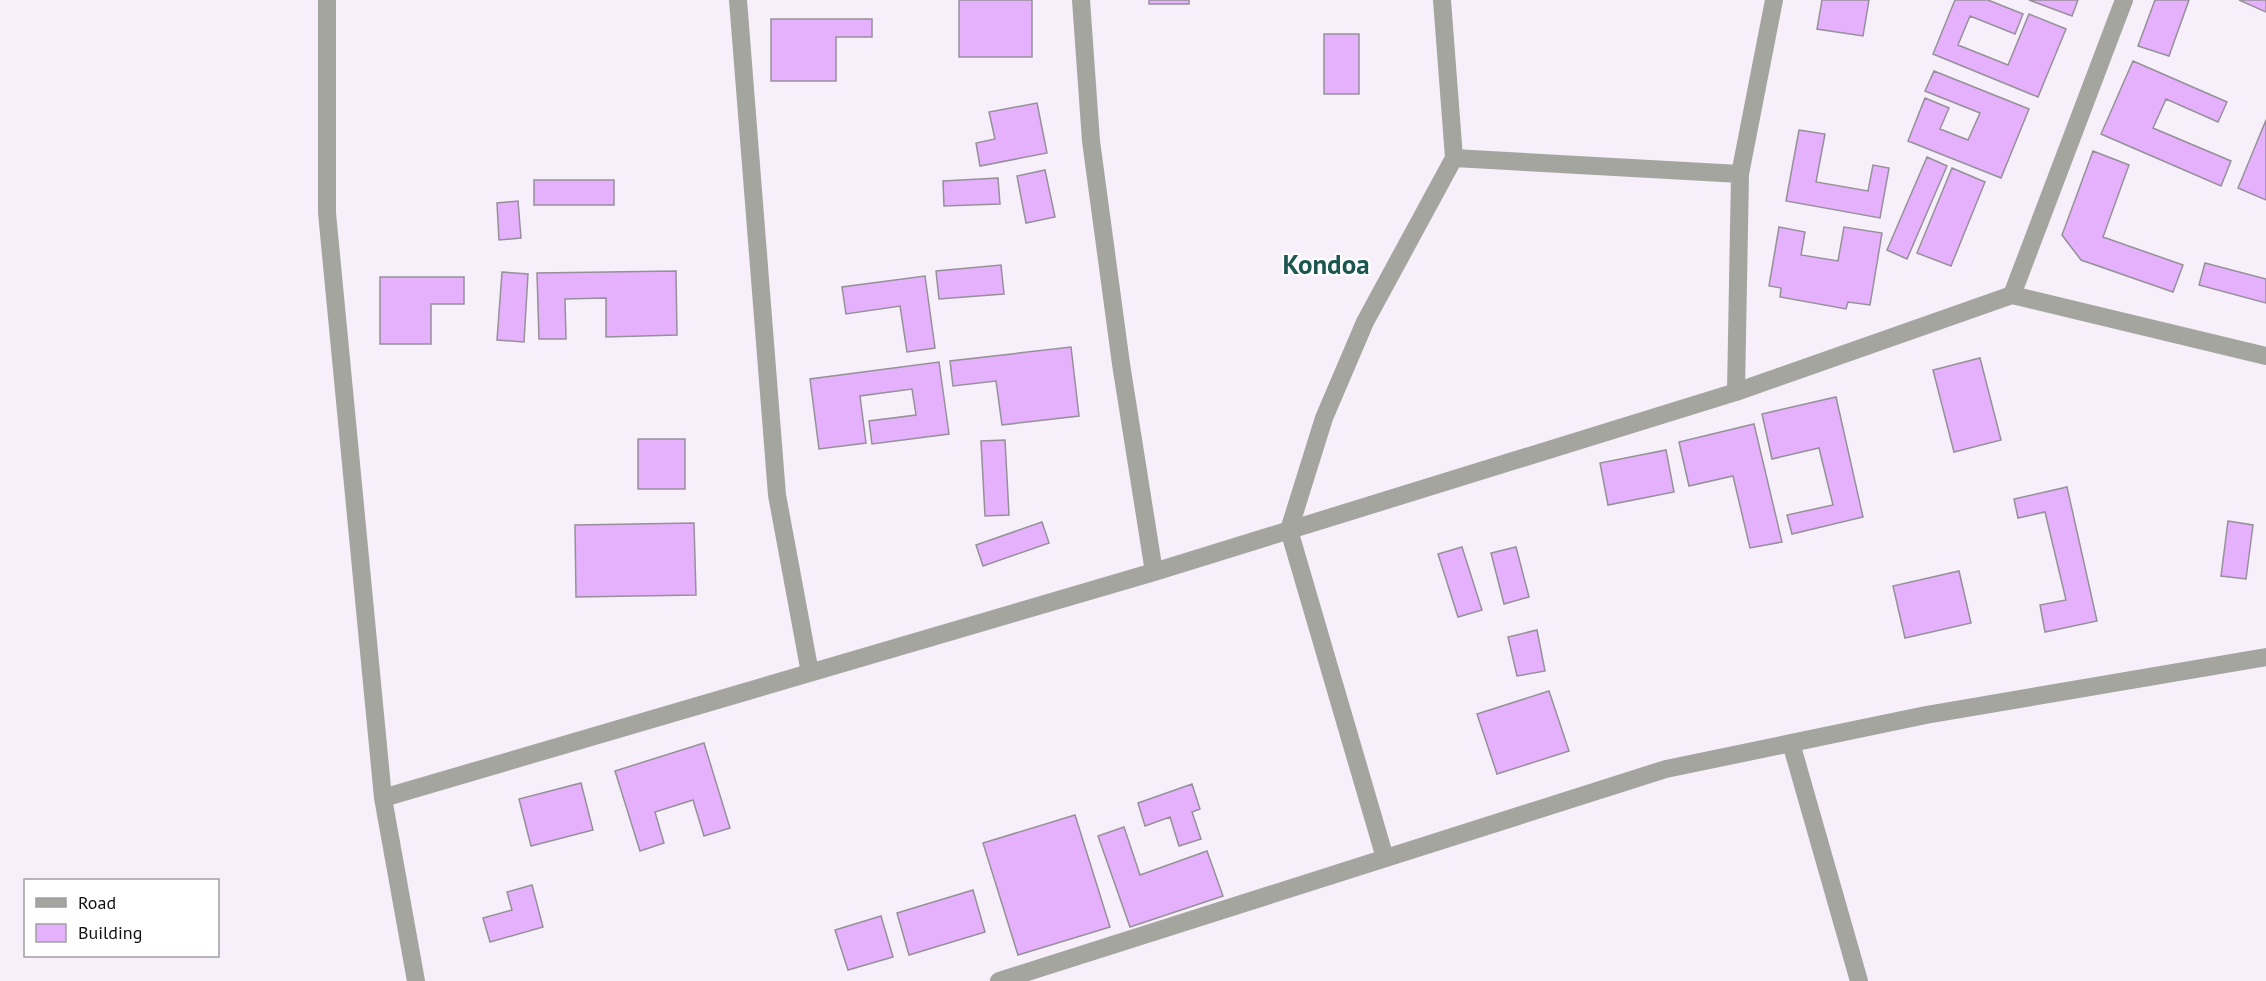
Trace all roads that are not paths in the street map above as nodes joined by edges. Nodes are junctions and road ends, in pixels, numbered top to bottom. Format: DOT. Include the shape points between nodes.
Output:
graph roads {
  1 [pos="327,0"];
  2 [pos="738,0"];
  3 [pos="1081,0"];
  4 [pos="1442,0"];
  5 [pos="1774,0"];
  6 [pos="2124,0"];
  7 [pos="1454,158"];
  8 [pos="1740,174"];
  9 [pos="2012,295"];
  10 [pos="2266,356"];
  11 [pos="1736,392"];
  12 [pos="1289,530"];
  13 [pos="1154,572"];
  14 [pos="2266,657"];
  15 [pos="810,673"];
  16 [pos="1791,743"];
  17 [pos="383,798"];
  18 [pos="1385,858"];
  19 [pos="416,981"];
  20 [pos="999,981"];
  21 [pos="1859,981"];
  1 -- 17 [label="street" via="327,213"];
  2 -- 15 [label="street" via="777,495"];
  3 -- 13 [label="street" via="1091,141"];
  4 -- 7 [label="street"];
  5 -- 8 [label="street"];
  6 -- 9 [label="street"];
  7 -- 8 [label="street"];
  7 -- 12 [label="street" via="1365,322 1324,418"];
  8 -- 11 [label="street"];
  9 -- 10 [label="street"];
  9 -- 11 [label="street"];
  11 -- 12 [label="street"];
  12 -- 13 [label="street"];
  12 -- 18 [label="street"];
  13 -- 15 [label="street"];
  14 -- 16 [label="street" via="1926,715"];
  15 -- 17 [label="street"];
  16 -- 18 [label="street" via="1666,769"];
  16 -- 21 [label="street"];
  17 -- 19 [label="street"];
  18 -- 20 [label="street"];
}
